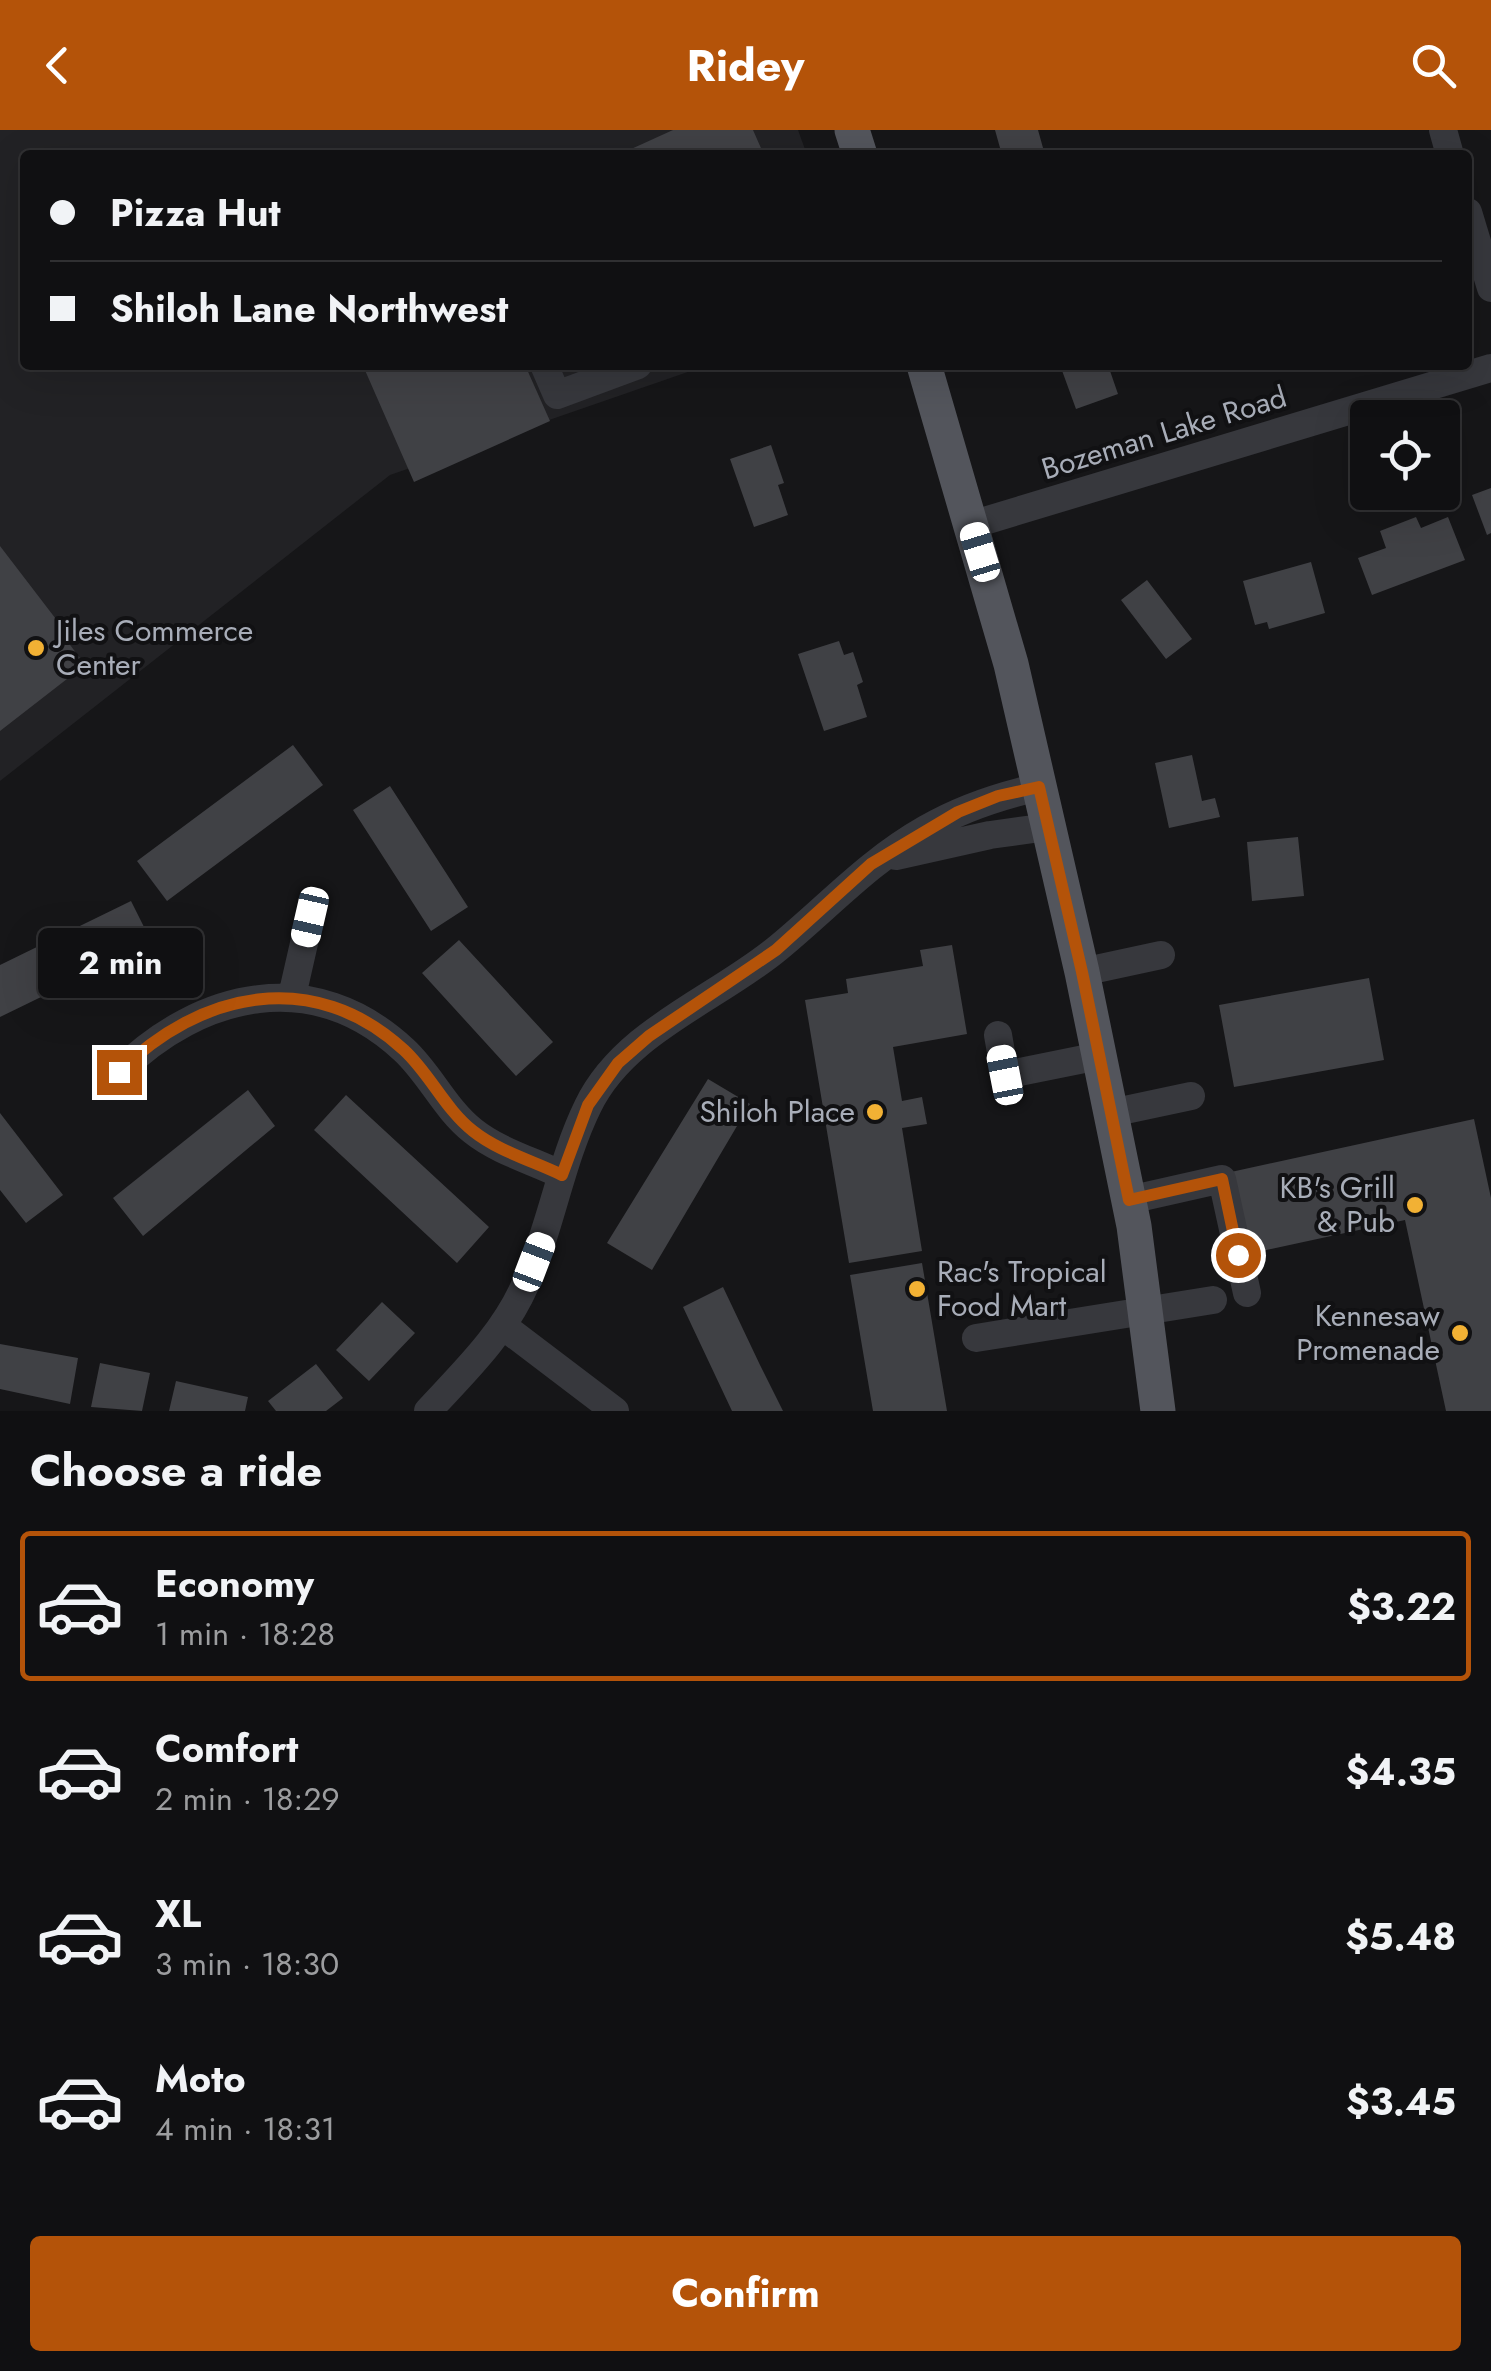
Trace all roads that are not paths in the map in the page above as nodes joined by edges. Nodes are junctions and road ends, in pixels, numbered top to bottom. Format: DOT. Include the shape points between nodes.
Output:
graph roads {
  1 [pos="1472,225"];
  2 [pos="1491,288"];
  3 [pos="1491,368"];
  4 [pos="546,370"];
  5 [pos="624,370"];
  6 [pos="925,370"];
  7 [pos="971,525"];
  8 [pos="1039,787"];
  9 [pos="1048,827"];
  10 [pos="871,864"];
  11 [pos="310,917"];
  12 [pos="1161,955"];
  13 [pos="1082,972"];
  14 [pos="292,996"];
  15 [pos="998,1035"];
  16 [pos="1099,1056"];
  17 [pos="119,1072"];
  18 [pos="1191,1096"];
  19 [pos="1111,1113"];
  20 [pos="562,1175"];
  21 [pos="1129,1200"];
  22 [pos="1247,1293"];
  23 [pos="1213,1300"];
  24 [pos="1147,1308"];
  25 [pos="503,1326"];
  26 [pos="976,1338"];
  27 [pos="428,1411"];
  28 [pos="615,1411"];
  29 [pos="1158,1411"];
  1 -- 2 [label="street"];
  3 -- 7 [label="street, Bozeman Lake Road"];
  4 -- 5 [label="street" via="556,395"];
  6 -- 7 [label="main road"];
  7 -- 8 [label="main road"];
  8 -- 9 [label="main road"];
  8 -- 10 [label="street" via="958,812"];
  9 -- 10 [label="street"];
  9 -- 13 [label="main road"];
  10 -- 20 [label="street" via="776,950 618,1063 588,1105"];
  11 -- 14 [label="street"];
  12 -- 13 [label="street"];
  13 -- 16 [label="main road"];
  14 -- 17 [label="street" via="240,1000 181,1023"];
  14 -- 20 [label="street" via="360,1017 408,1054 472,1131"];
  15 -- 16 [label="street" via="1005,1075"];
  16 -- 19 [label="main road"];
  18 -- 19 [label="street"];
  19 -- 21 [label="main road"];
  20 -- 25 [label="street" via="531,1270"];
  21 -- 22 [label="street" via="1222,1179"];
  21 -- 24 [label="main road"];
  23 -- 24 [label="street"];
  24 -- 26 [label="street"];
  24 -- 29 [label="main road"];
  25 -- 27 [label="street"];
  25 -- 28 [label="street"];
}
